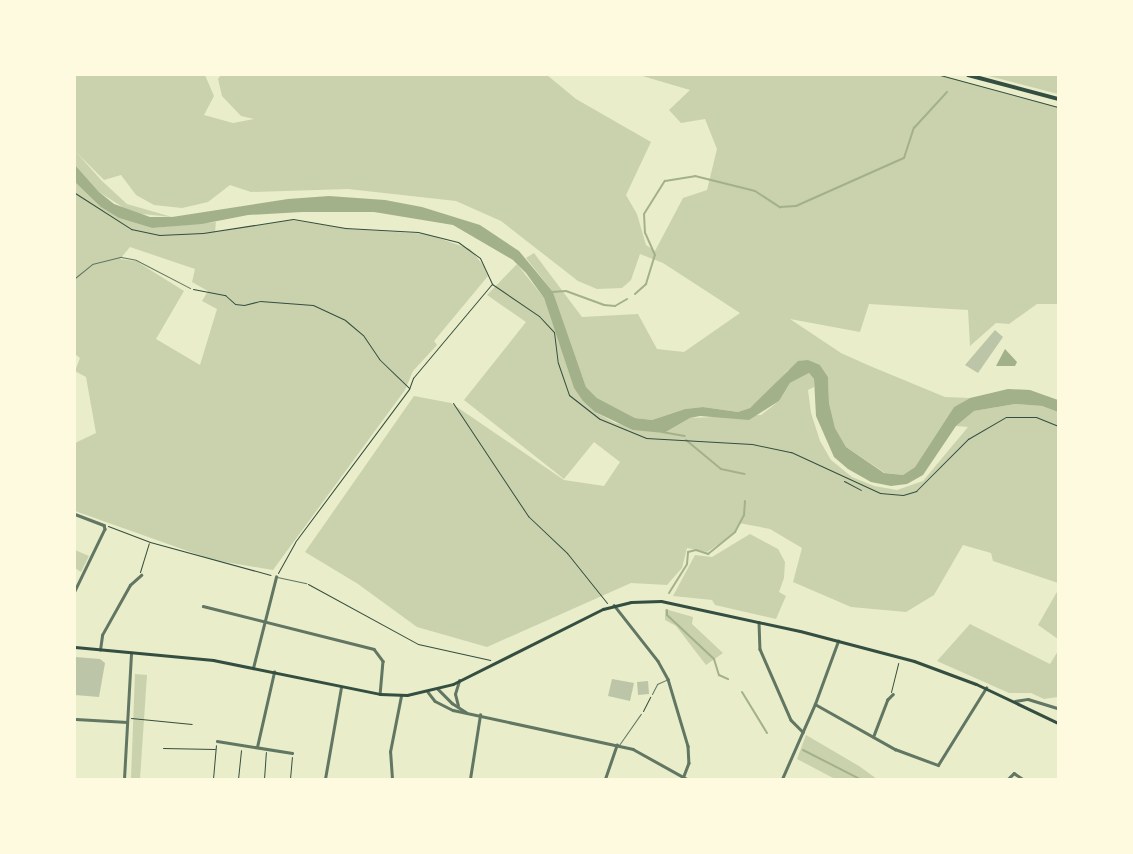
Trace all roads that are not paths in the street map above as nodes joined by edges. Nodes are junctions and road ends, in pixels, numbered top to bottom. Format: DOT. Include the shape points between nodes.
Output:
graph roads {
  1 [pos="968,75"];
  2 [pos="1058,99"];
  3 [pos="75,278"];
  4 [pos="190,288"];
  5 [pos="75,514"];
  6 [pos="141,575"];
  7 [pos="276,577"];
  8 [pos="306,583"];
  9 [pos="75,591"];
  10 [pos="614,605"];
  11 [pos="203,606"];
  12 [pos="264,619"];
  13 [pos="758,622"];
  14 [pos="838,641"];
  15 [pos="75,647"];
  16 [pos="100,650"];
  17 [pos="131,653"];
  18 [pos="253,668"];
  19 [pos="274,672"];
  20 [pos="668,679"];
  21 [pos="459,681"];
  22 [pos="341,686"];
  23 [pos="986,688"];
  24 [pos="438,689"];
  25 [pos="428,692"];
  26 [pos="380,694"];
  27 [pos="652,694"];
  28 [pos="893,694"];
  29 [pos="401,696"];
  30 [pos="1015,701"];
  31 [pos="815,704"];
  32 [pos="459,707"];
  33 [pos="1058,708"];
  34 [pos="468,712"];
  35 [pos="641,714"];
  36 [pos="480,715"];
  37 [pos="76,719"];
  38 [pos="127,722"];
  39 [pos="1058,723"];
  40 [pos="803,732"];
  41 [pos="873,737"];
  42 [pos="218,741"];
  43 [pos="618,745"];
  44 [pos="257,747"];
  45 [pos="292,753"];
  46 [pos="684,776"];
  47 [pos="124,779"];
  48 [pos="325,779"];
  49 [pos="392,779"];
  50 [pos="470,779"];
  51 [pos="605,779"];
  52 [pos="687,779"];
  53 [pos="782,779"];
  54 [pos="1008,779"];
  55 [pos="1023,779"];
  1 -- 2 [label="main road"];
  3 -- 4 [label="lane" via="92,264 121,257 136,260"];
  5 -- 9 [label="street" via="104,525 104,535"];
  6 -- 16 [label="street" via="130,585 102,635"];
  7 -- 8 [label="lane"];
  7 -- 12 [label="street"];
  10 -- 13 [label="main road" via="669,602"];
  10 -- 20 [label="street"];
  10 -- 21 [label="main road" via="587,615"];
  11 -- 12 [label="street"];
  12 -- 18 [label="street"];
  12 -- 26 [label="street" via="378,652 383,661"];
  13 -- 14 [label="main road"];
  13 -- 40 [label="street" via="760,649 792,720"];
  14 -- 23 [label="main road" via="900,657"];
  14 -- 31 [label="street"];
  15 -- 16 [label="main road"];
  16 -- 17 [label="main road"];
  17 -- 18 [label="main road" via="206,659"];
  17 -- 38 [label="street"];
  18 -- 19 [label="main road"];
  19 -- 22 [label="main road"];
  19 -- 44 [label="street"];
  20 -- 27 [label="lane" via="657,684"];
  20 -- 46 [label="street" via="690,758"];
  21 -- 24 [label="main road"];
  21 -- 32 [label="street" via="455,697"];
  22 -- 26 [label="main road"];
  22 -- 48 [label="street"];
  23 -- 30 [label="main road"];
  23 -- 41 [label="street" via="938,765"];
  24 -- 25 [label="main road"];
  24 -- 32 [label="street"];
  25 -- 29 [label="main road"];
  25 -- 34 [label="street" via="444,707"];
  26 -- 29 [label="main road"];
  28 -- 41 [label="street" via="887,700"];
  29 -- 49 [label="street" via="390,752"];
  30 -- 33 [label="street" via="1028,698"];
  30 -- 39 [label="main road"];
  31 -- 40 [label="street"];
  31 -- 41 [label="street"];
  32 -- 34 [label="street"];
  34 -- 36 [label="street"];
  35 -- 43 [label="lane"];
  36 -- 43 [label="street"];
  36 -- 50 [label="street"];
  37 -- 38 [label="street"];
  38 -- 47 [label="street"];
  40 -- 53 [label="street"];
  42 -- 44 [label="street"];
  43 -- 46 [label="street" via="633,749"];
  43 -- 51 [label="street"];
  44 -- 45 [label="street"];
  46 -- 52 [label="street"];
  54 -- 55 [label="street" via="1014,773"];
}
